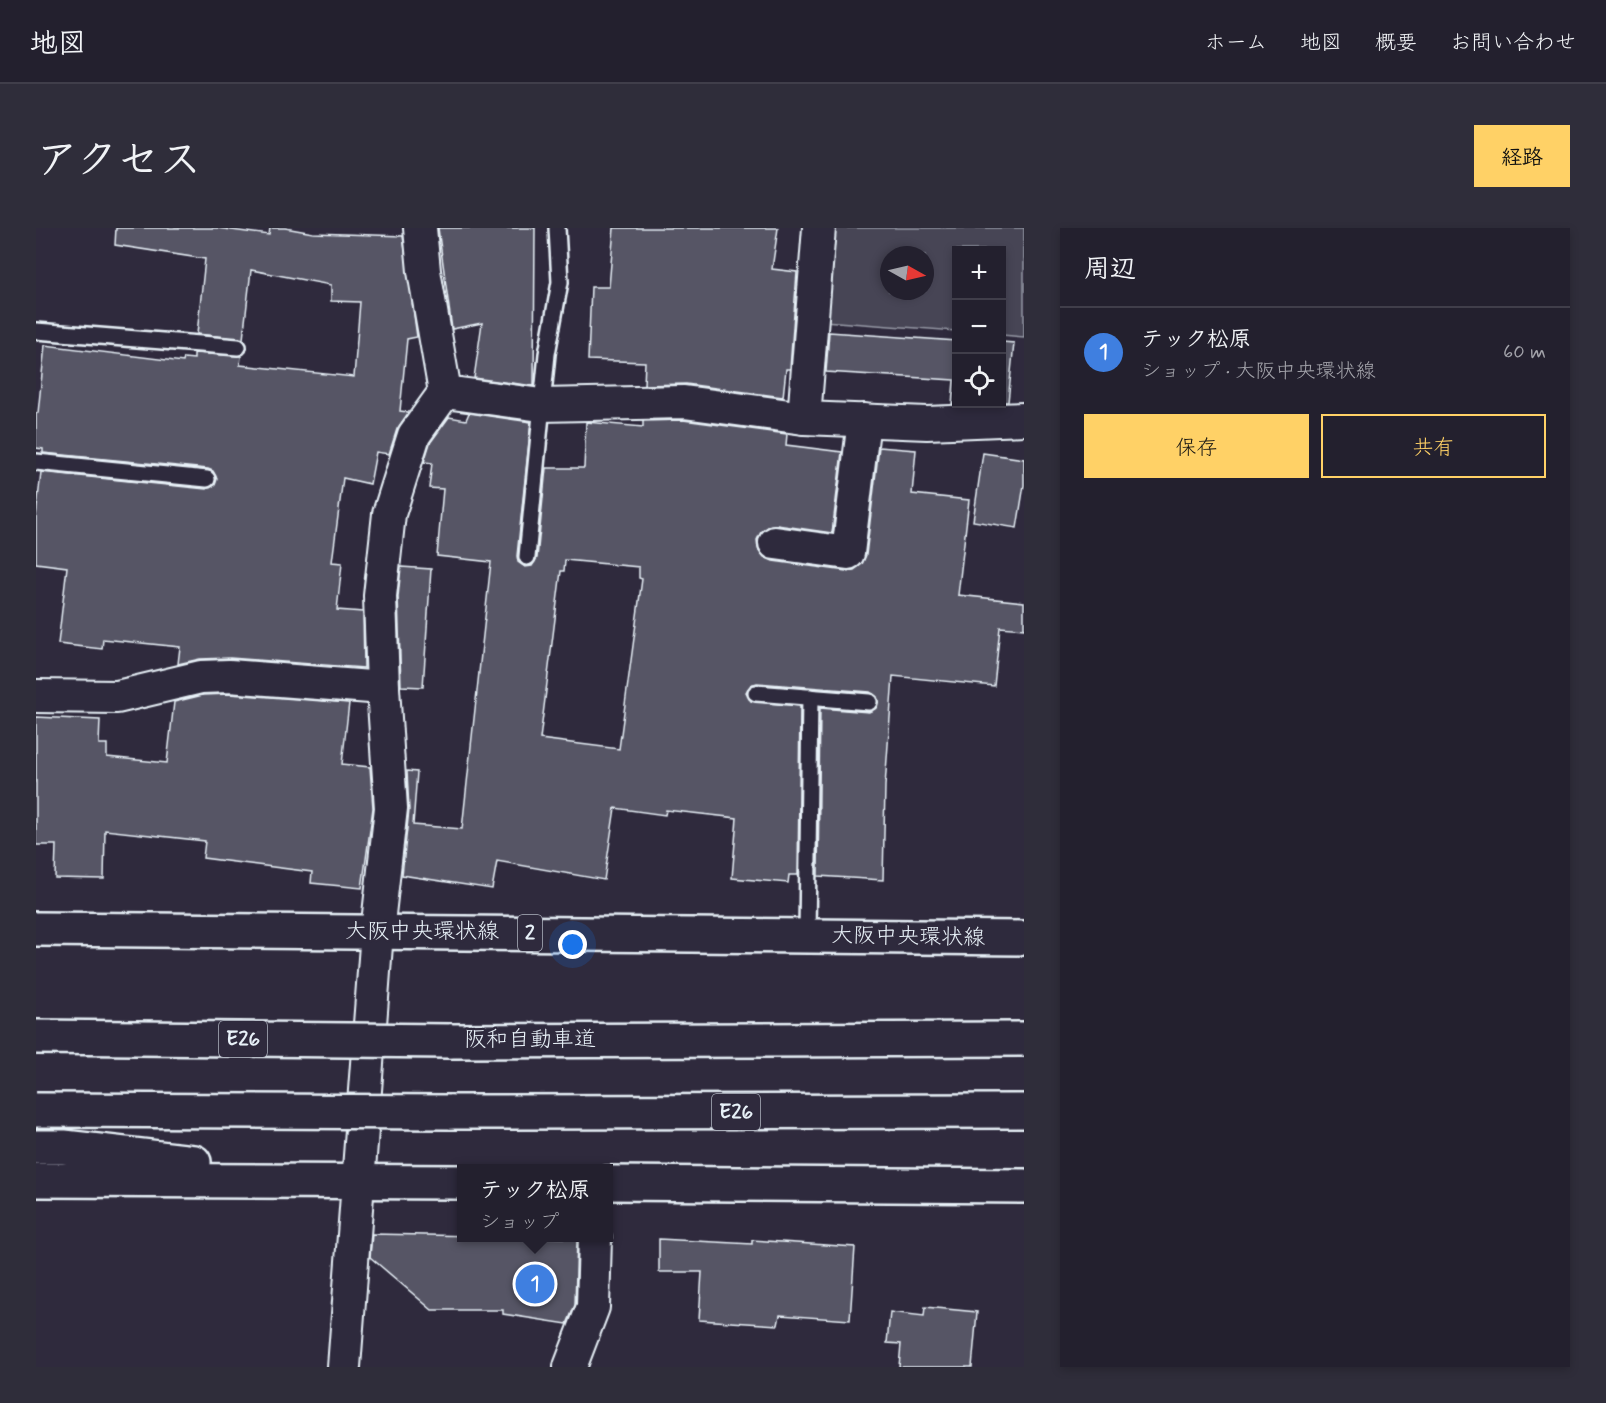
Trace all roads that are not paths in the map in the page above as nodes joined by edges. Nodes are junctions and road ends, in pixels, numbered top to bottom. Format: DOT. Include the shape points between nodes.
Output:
graph roads {
  1 [pos="420,228"];
  2 [pos="557,228"];
  3 [pos="819,228"];
  4 [pos="36,331"];
  5 [pos="238,347"];
  6 [pos="445,392"];
  7 [pos="541,405"];
  8 [pos="804,418"];
  9 [pos="1024,419"];
  10 [pos="864,420"];
  11 [pos="36,462"];
  12 [pos="207,479"];
  13 [pos="775,543"];
  14 [pos="527,557"];
  15 [pos="382,688"];
  16 [pos="756,693"];
  17 [pos="36,696"];
  18 [pos="810,698"];
  19 [pos="869,702"];
  20 [pos="36,929"];
  21 [pos="377,932"];
  22 [pos="807,936"];
  23 [pos="1024,938"];
  24 [pos="36,1037"];
  25 [pos="1024,1039"];
  26 [pos="36,1110"];
  27 [pos="1024,1111"];
  28 [pos="50,1147"];
  29 [pos="36,1180"];
  30 [pos="357,1181"];
  31 [pos="457,1182"];
  32 [pos="613,1183"];
  33 [pos="1024,1186"];
  34 [pos="595,1242"];
  35 [pos="344,1367"];
  36 [pos="570,1367"];
  1 -- 6 [label="street"];
  2 -- 7 [label="lane" via="560,282"];
  3 -- 8 [label="street"];
  4 -- 5 [label="lane"];
  6 -- 7 [label="street"];
  6 -- 15 [label="street" via="414,435 389,514 380,596"];
  7 -- 8 [label="street" via="684,402"];
  7 -- 14 [label="lane"];
  8 -- 10 [label="street"];
  9 -- 10 [label="street" via="927,423"];
  10 -- 13 [label="street" via="848,553"];
  11 -- 12 [label="lane"];
  15 -- 17 [label="street" via="229,675 201,677 117,697"];
  15 -- 21 [label="street" via="391,808"];
  16 -- 18 [label="lane"];
  18 -- 19 [label="lane"];
  18 -- 22 [label="lane"];
  20 -- 21 [label="main road, 大阪中央環状線 / 2"];
  21 -- 22 [label="main road, 大阪中央環状線 / 2"];
  21 -- 30 [label="street"];
  22 -- 23 [label="main road, 大阪中央環状線 / 2"];
  24 -- 25 [label="main road, 阪和自動車道 / E26, bridge" via="449,1041"];
  26 -- 27 [label="main road, E26, bridge"];
  28 -- 30 [label="main road"];
  29 -- 30 [label="main road"];
  30 -- 31 [label="main road"];
  30 -- 35 [label="street"];
  32 -- 33 [label="main road"];
  34 -- 36 [label="street" via="593,1307"];
}
